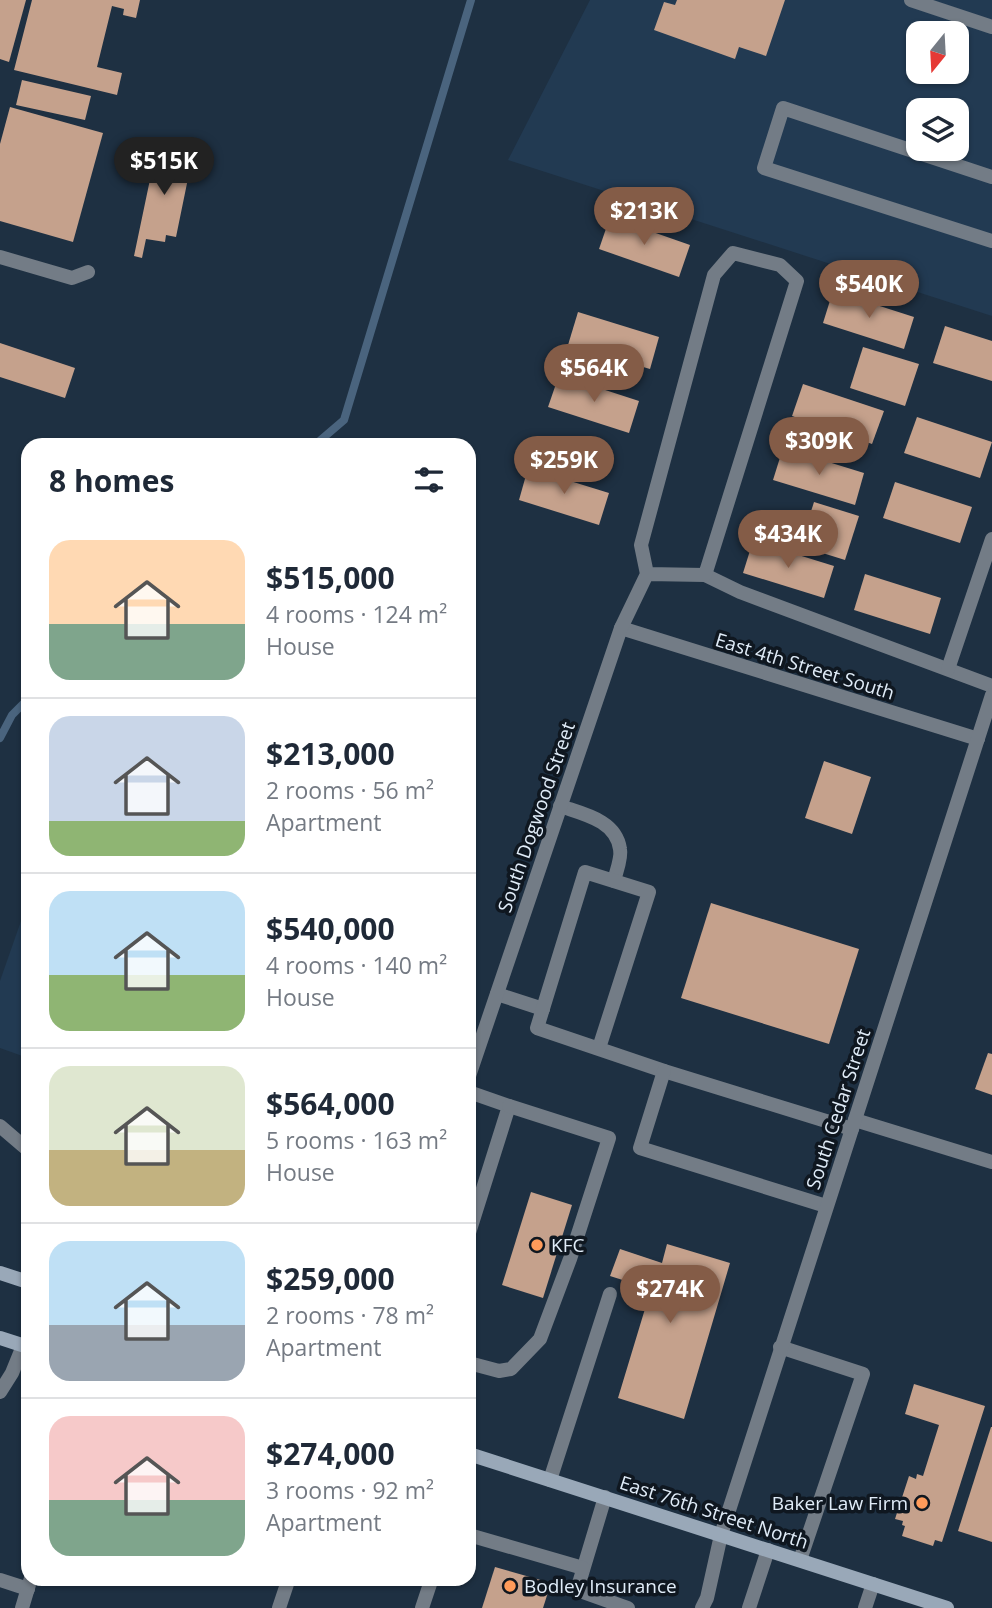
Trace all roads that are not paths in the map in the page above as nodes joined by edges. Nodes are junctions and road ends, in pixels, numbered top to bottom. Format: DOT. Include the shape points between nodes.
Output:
graph roads {
  1 [pos="911,0"];
  2 [pos="992,27"];
  3 [pos="991,173"];
  4 [pos="992,241"];
  5 [pos="0,257"];
  6 [pos="88,272"];
  7 [pos="992,539"];
  8 [pos="647,574"];
  9 [pos="705,575"];
  10 [pos="621,628"];
  11 [pos="948,669"];
  12 [pos="992,685"];
  13 [pos="992,695"];
  14 [pos="978,739"];
  15 [pos="560,806"];
  16 [pos="614,881"];
  17 [pos="497,994"];
  18 [pos="543,1009"];
  19 [pos="598,1048"];
  20 [pos="476,1056"];
  21 [pos="664,1071"];
  22 [pos="476,1094"];
  23 [pos="509,1106"];
  24 [pos="853,1124"];
  25 [pos="0,1126"];
  26 [pos="21,1144"];
  27 [pos="992,1162"];
  28 [pos="826,1206"];
  29 [pos="476,1211"];
  30 [pos="0,1273"];
  31 [pos="21,1280"];
  32 [pos="610,1294"];
  33 [pos="0,1338"];
  34 [pos="21,1341"];
  35 [pos="780,1347"];
  36 [pos="21,1353"];
  37 [pos="476,1365"];
  38 [pos="0,1392"];
  39 [pos="476,1458"];
  40 [pos="550,1480"];
  41 [pos="605,1497"];
  42 [pos="721,1535"];
  43 [pos="476,1537"];
  44 [pos="768,1550"];
  45 [pos="800,1560"];
  46 [pos="583,1569"];
  47 [pos="0,1580"];
  48 [pos="21,1583"];
  49 [pos="873,1584"];
  50 [pos="29,1586"];
  51 [pos="286,1586"];
  52 [pos="429,1586"];
  53 [pos="22,1608"];
  54 [pos="279,1608"];
  55 [pos="422,1608"];
  56 [pos="628,1608"];
  57 [pos="702,1608"];
  58 [pos="749,1608"];
  59 [pos="865,1608"];
  60 [pos="947,1608"];
  1 -- 2 [label="street"];
  3 -- 4 [label="street" via="783,108 764,168"];
  5 -- 6 [label="street" via="72,278"];
  7 -- 11 [label="street"];
  8 -- 9 [label="street"];
  8 -- 9 [label="street" via="641,545 714,275 733,253 780,265 797,281"];
  8 -- 10 [label="street, South Dogwood Street"];
  9 -- 11 [label="street"];
  10 -- 14 [label="street, East 4th Street South"];
  10 -- 15 [label="street, South Dogwood Street"];
  11 -- 12 [label="street"];
  13 -- 14 [label="street, South Cedar Street"];
  14 -- 24 [label="street, South Cedar Street"];
  15 -- 16 [label="street" via="601,820 616,836 621,851"];
  15 -- 17 [label="street, South Dogwood Street"];
  16 -- 18 [label="street" via="585,872"];
  16 -- 19 [label="street" via="649,892"];
  17 -- 18 [label="street"];
  17 -- 20 [label="street, South Dogwood Street"];
  18 -- 19 [label="street" via="537,1028"];
  19 -- 21 [label="street"];
  21 -- 24 [label="street"];
  21 -- 28 [label="street" via="640,1148"];
  22 -- 23 [label="street"];
  23 -- 29 [label="street"];
  23 -- 37 [label="street" via="609,1138 540,1339 511,1369"];
  24 -- 27 [label="street"];
  24 -- 28 [label="street, South Cedar Street"];
  25 -- 26 [label="street"];
  28 -- 35 [label="street, South Cedar Street"];
  30 -- 31 [label="main road"];
  32 -- 40 [label="street"];
  33 -- 34 [label="main road"];
  35 -- 42 [label="street, South Cedar Street"];
  35 -- 45 [label="street" via="863,1374"];
  36 -- 38 [label="street"];
  39 -- 40 [label="main road, East 76th Street North"];
  40 -- 41 [label="main road, East 76th Street North"];
  41 -- 42 [label="main road, East 76th Street North"];
  41 -- 46 [label="street"];
  42 -- 44 [label="main road, East 76th Street North"];
  42 -- 57 [label="street, South Cedar Street"];
  43 -- 46 [label="street"];
  44 -- 45 [label="main road, East 76th Street North"];
  44 -- 58 [label="street"];
  45 -- 49 [label="main road, East 76th Street North"];
  46 -- 56 [label="street" via="577,1590"];
  47 -- 48 [label="street"];
  49 -- 59 [label="street"];
  49 -- 60 [label="main road, East 76th Street North"];
  50 -- 53 [label="street"];
  51 -- 54 [label="street"];
  52 -- 55 [label="street"];
}
